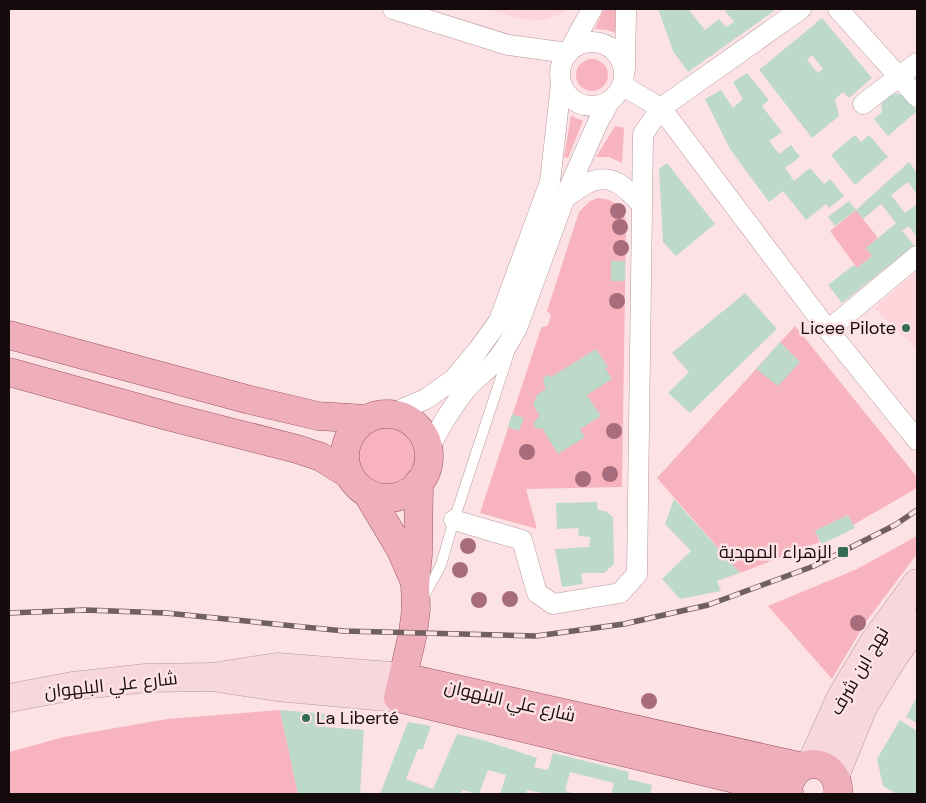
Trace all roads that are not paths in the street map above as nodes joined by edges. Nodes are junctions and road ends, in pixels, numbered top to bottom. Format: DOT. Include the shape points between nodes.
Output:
graph roads {
  1 [pos="393,9"];
  2 [pos="592,9"];
  3 [pos="626,9"];
  4 [pos="801,9"];
  5 [pos="838,9"];
  6 [pos="508,45"];
  7 [pos="568,52"];
  8 [pos="917,63"];
  9 [pos="900,77"];
  10 [pos="561,82"];
  11 [pos="619,87"];
  12 [pos="917,97"];
  13 [pos="863,104"];
  14 [pos="661,108"];
  15 [pos="566,197"];
  16 [pos="641,204"];
  17 [pos="917,256"];
  18 [pos="517,328"];
  19 [pos="828,330"];
  20 [pos="9,335"];
  21 [pos="9,372"];
  22 [pos="379,417"];
  23 [pos="917,440"];
  24 [pos="428,451"];
  25 [pos="419,482"];
  26 [pos="358,484"];
  27 [pos="454,520"];
  28 [pos="917,583"];
  29 [pos="416,597"];
  30 [pos="917,624"];
  31 [pos="400,687"];
  32 [pos="9,698"];
  33 [pos="807,766"];
  34 [pos="841,787"];
  35 [pos="790,793"];
  1 -- 6 [label="street"];
  2 -- 7 [label="street"];
  3 -- 11 [label="street"];
  4 -- 14 [label="street"];
  5 -- 9 [label="street"];
  6 -- 7 [label="street"];
  6 -- 10 [label="street" via="533,58"];
  7 -- 10 [label="street" via="561,66"];
  7 -- 11 [label="street" via="580,44 592,42 615,50 622,61"];
  8 -- 9 [label="street"];
  9 -- 12 [label="street"];
  9 -- 13 [label="street"];
  10 -- 11 [label="street" via="573,100 592,106 602,105"];
  10 -- 22 [label="street" via="550,182 498,321 454,379 426,399"];
  11 -- 14 [label="street"];
  11 -- 15 [label="street" via="598,122"];
  14 -- 16 [label="street" via="643,134"];
  14 -- 19 [label="street"];
  15 -- 16 [label="street" via="587,184 603,179 615,181 629,190"];
  15 -- 18 [label="street"];
  16 -- 27 [label="street" via="637,574 620,593 553,604 537,592 522,540"];
  17 -- 19 [label="street"];
  18 -- 24 [label="street" via="494,363 454,404"];
  18 -- 27 [label="lane"];
  19 -- 23 [label="street"];
  20 -- 22 [label="main road" via="318,416"];
  21 -- 26 [label="main road" via="297,450 321,458"];
  22 -- 24 [label="main road" via="402,417 412,422 420,430"];
  22 -- 26 [label="main road" via="353,431 346,448 345,457"];
  24 -- 25 [label="main road" via="428,462"];
  25 -- 26 [label="main road" via="395,497 376,496"];
  25 -- 29 [label="main road"];
  26 -- 29 [label="main road" via="401,550"];
  27 -- 29 [label="lane" via="441,565"];
  28 -- 33 [label="street, نهج ابن شرف" via="874,642 841,697"];
  29 -- 31 [label="main road"];
  30 -- 34 [label="street, نهج ابن شرف" via="863,707"];
  31 -- 32 [label="street, شارع علي البلهوان" via="277,667 213,676 146,678 73,686"];
  31 -- 33 [label="main road, شارع علي البلهوان"];
  31 -- 35 [label="main road, شارع علي البلهوان"];
  33 -- 34 [label="main road, شارع علي البلهوان" via="824,766"];
  33 -- 35 [label="main road" via="792,777"];
}
